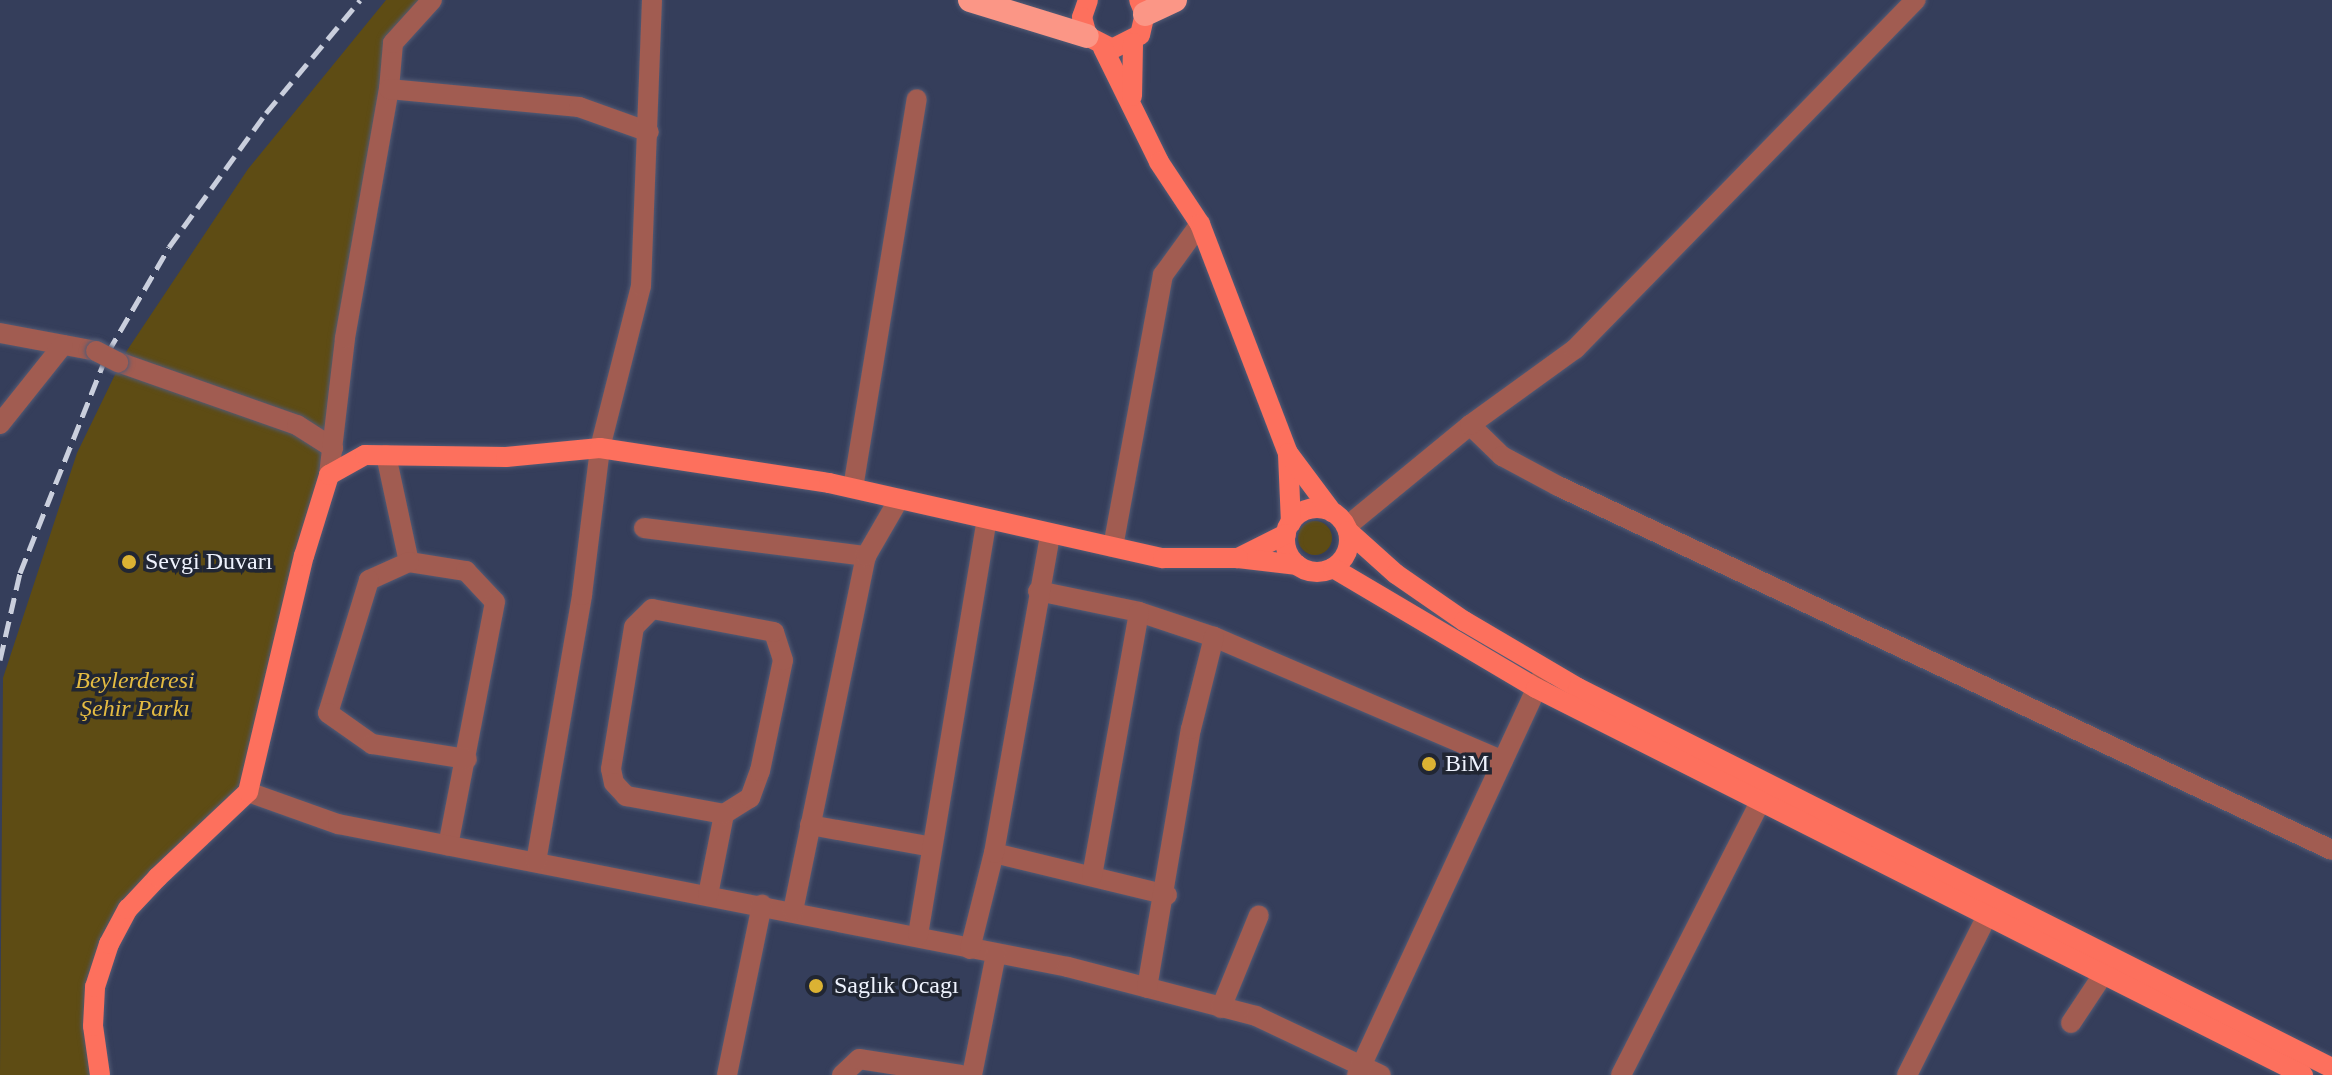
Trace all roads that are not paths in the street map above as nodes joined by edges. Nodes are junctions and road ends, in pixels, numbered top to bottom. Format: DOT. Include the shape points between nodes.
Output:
graph roads {
  1 [pos="432,0"];
  2 [pos="652,0"];
  3 [pos="970,0"];
  4 [pos="1088,0"];
  5 [pos="1175,0"];
  6 [pos="1916,0"];
  7 [pos="1142,7"];
  8 [pos="1095,42"];
  9 [pos="1133,43"];
  10 [pos="389,89"];
  11 [pos="917,99"];
  12 [pos="1132,100"];
  13 [pos="649,132"];
  14 [pos="1200,224"];
  15 [pos="0,333"];
  16 [pos="63,345"];
  17 [pos="0,424"];
  18 [pos="1470,425"];
  19 [pos="333,448"];
  20 [pos="600,448"];
  21 [pos="1288,453"];
  22 [pos="386,455"];
  23 [pos="329,475"];
  24 [pos="853,488"];
  25 [pos="899,499"];
  26 [pos="987,520"];
  27 [pos="1342,523"];
  28 [pos="644,528"];
  29 [pos="1289,529"];
  30 [pos="1050,535"];
  31 [pos="1113,547"];
  32 [pos="866,556"];
  33 [pos="1238,558"];
  34 [pos="409,562"];
  35 [pos="1298,565"];
  36 [pos="1333,568"];
  37 [pos="1038,591"];
  38 [pos="1139,612"];
  39 [pos="1214,637"];
  40 [pos="1545,669"];
  41 [pos="1536,688"];
  42 [pos="467,759"];
  43 [pos="1503,761"];
  44 [pos="248,792"];
  45 [pos="1764,795"];
  46 [pos="724,814"];
  47 [pos="810,825"];
  48 [pos="448,845"];
  49 [pos="932,847"];
  50 [pos="2332,850"];
  51 [pos="994,853"];
  52 [pos="536,862"];
  53 [pos="1092,876"];
  54 [pos="708,895"];
  55 [pos="1167,895"];
  56 [pos="762,905"];
  57 [pos="1991,908"];
  58 [pos="793,911"];
  59 [pos="1259,915"];
  60 [pos="918,935"];
  61 [pos="970,949"];
  62 [pos="996,954"];
  63 [pos="2109,966"];
  64 [pos="1147,988"];
  65 [pos="1221,1008"];
  66 [pos="2071,1023"];
  67 [pos="2332,1068"];
  68 [pos="1359,1070"];
  69 [pos="100,1075"];
  70 [pos="727,1075"];
  71 [pos="842,1075"];
  72 [pos="961,1075"];
  73 [pos="972,1075"];
  74 [pos="1381,1075"];
  75 [pos="1621,1075"];
  76 [pos="1907,1075"];
  77 [pos="2303,1075"];
  1 -- 10 [label="street" via="393,43"];
  2 -- 13 [label="street"];
  3 -- 8 [label="highway"];
  4 -- 8 [label="main road" via="1082,17"];
  5 -- 7 [label="highway"];
  6 -- 18 [label="street" via="1575,349"];
  7 -- 9 [label="main road"];
  8 -- 9 [label="main road"];
  8 -- 12 [label="main road"];
  9 -- 12 [label="main road"];
  10 -- 13 [label="street" via="579,107"];
  10 -- 19 [label="street" via="345,338"];
  11 -- 24 [label="street"];
  12 -- 14 [label="main road" via="1159,162"];
  13 -- 20 [label="street" via="641,286"];
  14 -- 21 [label="main road"];
  14 -- 31 [label="street" via="1163,275"];
  15 -- 16 [label="street"];
  16 -- 17 [label="street"];
  16 -- 19 [label="street, bridge" via="96,351 288,422"];
  18 -- 27 [label="street"];
  18 -- 50 [label="street" via="1502,456 1558,486"];
  19 -- 23 [label="street"];
  20 -- 22 [label="main road" via="506,457"];
  20 -- 24 [label="main road"];
  20 -- 52 [label="street" via="582,595"];
  21 -- 27 [label="main road"];
  21 -- 29 [label="main road"];
  22 -- 23 [label="main road" via="365,455"];
  22 -- 34 [label="street"];
  23 -- 44 [label="main road" via="304,556"];
  24 -- 25 [label="main road"];
  25 -- 26 [label="main road"];
  25 -- 32 [label="street"];
  26 -- 30 [label="main road"];
  26 -- 49 [label="street"];
  27 -- 29 [label="main road" via="1307,510"];
  27 -- 36 [label="main road" via="1348,551"];
  27 -- 40 [label="main road" via="1396,574"];
  28 -- 32 [label="street"];
  29 -- 33 [label="main road"];
  29 -- 35 [label="main road" via="1287,551"];
  30 -- 31 [label="main road"];
  30 -- 37 [label="street"];
  31 -- 33 [label="main road" via="1163,558"];
  32 -- 47 [label="street"];
  33 -- 35 [label="main road"];
  34 -- 42 [label="street" via="466,571 495,602"];
  34 -- 42 [label="street" via="369,580 328,713 372,744"];
  35 -- 36 [label="main road" via="1312,572"];
  36 -- 41 [label="main road"];
  37 -- 38 [label="street"];
  37 -- 51 [label="street"];
  38 -- 39 [label="street"];
  38 -- 53 [label="street"];
  39 -- 43 [label="street"];
  39 -- 55 [label="street" via="1191,729"];
  40 -- 41 [label="street"];
  40 -- 45 [label="main road"];
  41 -- 43 [label="street"];
  41 -- 45 [label="main road"];
  42 -- 48 [label="street"];
  43 -- 68 [label="street"];
  44 -- 48 [label="street" via="338,824"];
  44 -- 69 [label="main road" via="128,909 109,944 95,987 93,1026"];
  45 -- 57 [label="main road"];
  45 -- 75 [label="street"];
  46 -- 46 [label="street" via="626,796 614,783 611,769 634,627 652,609 774,632 783,660 760,771 750,798"];
  46 -- 54 [label="street"];
  47 -- 49 [label="street"];
  47 -- 58 [label="street"];
  48 -- 52 [label="street"];
  49 -- 60 [label="street"];
  51 -- 53 [label="street"];
  51 -- 61 [label="street"];
  52 -- 54 [label="street"];
  53 -- 55 [label="street"];
  54 -- 56 [label="street"];
  55 -- 64 [label="street"];
  56 -- 58 [label="street"];
  56 -- 70 [label="street"];
  57 -- 63 [label="main road"];
  57 -- 76 [label="street"];
  58 -- 60 [label="street"];
  59 -- 65 [label="street"];
  60 -- 61 [label="street"];
  61 -- 62 [label="street"];
  62 -- 64 [label="street"];
  62 -- 73 [label="street"];
  63 -- 66 [label="street"];
  63 -- 67 [label="main road"];
  63 -- 77 [label="main road"];
  64 -- 65 [label="street"];
  65 -- 68 [label="street" via="1256,1016"];
  68 -- 74 [label="street"];
  71 -- 72 [label="street" via="859,1059"];
}
